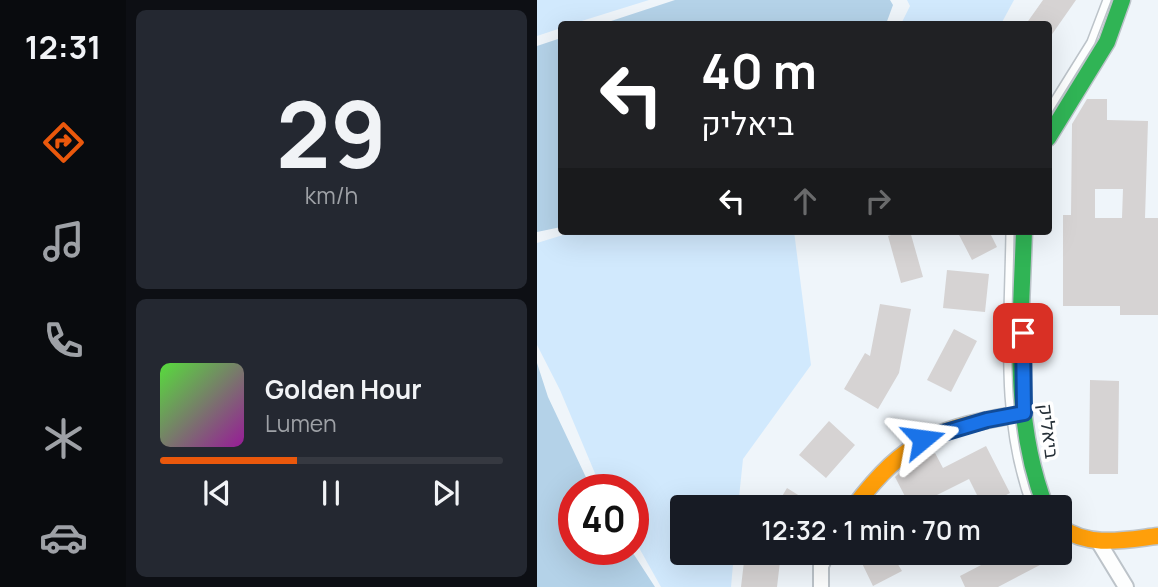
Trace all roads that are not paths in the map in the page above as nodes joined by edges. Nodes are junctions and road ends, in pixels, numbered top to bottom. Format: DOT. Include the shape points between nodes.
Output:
graph roads {
  1 [pos="1107,0"];
  2 [pos="1122,0"];
  3 [pos="1052,105"];
  4 [pos="1052,131"];
  5 [pos="1010,235"];
  6 [pos="1024,235"];
  7 [pos="1018,414"];
  8 [pos="863,495"];
  9 [pos="1027,495"];
  10 [pos="1041,495"];
  11 [pos="1072,535"];
  12 [pos="1158,536"];
  13 [pos="1072,540"];
  14 [pos="1098,541"];
  15 [pos="821,565"];
  16 [pos="821,587"];
  17 [pos="1126,587"];
  1 -- 3 [label="lane" via="1091,42"];
  2 -- 4 [label="street" via="1107,42"];
  5 -- 7 [label="lane, ביאליק"];
  6 -- 7 [label="street, ביאליק"];
  7 -- 8 [label="street" via="923,439 878,475"];
  7 -- 9 [label="lane, ביאליק" via="1020,476"];
  7 -- 10 [label="street, ביאליק"];
  11 -- 14 [label="street"];
  12 -- 14 [label="street"];
  13 -- 14 [label="lane"];
  14 -- 17 [label="street"];
  15 -- 16 [label="street"];
}
